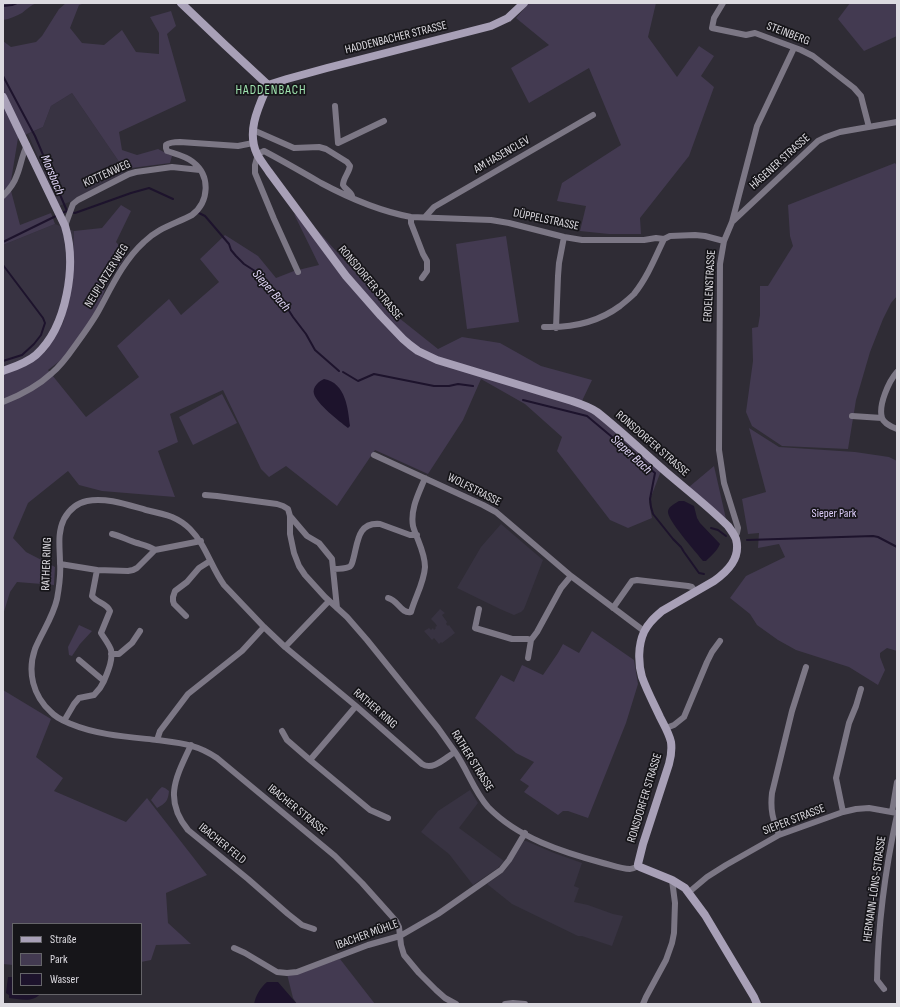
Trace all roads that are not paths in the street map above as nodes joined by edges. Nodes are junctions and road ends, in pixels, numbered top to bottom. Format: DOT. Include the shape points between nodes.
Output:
graph roads {
  1 [pos="181,3"];
  2 [pos="524,3"];
  3 [pos="723,3"];
  4 [pos="794,48"];
  5 [pos="268,85"];
  6 [pos="3,97"];
  7 [pos="334,106"];
  8 [pos="593,115"];
  9 [pos="384,121"];
  10 [pos="897,122"];
  11 [pos="869,127"];
  12 [pos="253,130"];
  13 [pos="253,143"];
  14 [pos="338,143"];
  15 [pos="27,145"];
  16 [pos="331,151"];
  17 [pos="258,154"];
  18 [pos="200,170"];
  19 [pos="3,196"];
  20 [pos="352,198"];
  21 [pos="411,216"];
  22 [pos="425,217"];
  23 [pos="732,222"];
  24 [pos="66,229"];
  25 [pos="564,237"];
  26 [pos="664,239"];
  27 [pos="724,241"];
  28 [pos="298,272"];
  29 [pos="422,278"];
  30 [pos="544,327"];
  31 [pos="556,328"];
  32 [pos="3,371"];
  33 [pos="897,372"];
  34 [pos="3,402"];
  35 [pos="852,416"];
  36 [pos="882,418"];
  37 [pos="897,429"];
  38 [pos="374,455"];
  39 [pos="424,478"];
  40 [pos="205,495"];
  41 [pos="290,516"];
  42 [pos="112,534"];
  43 [pos="416,535"];
  44 [pos="735,536"];
  45 [pos="200,541"];
  46 [pos="155,550"];
  47 [pos="210,561"];
  48 [pos="60,564"];
  49 [pos="333,569"];
  50 [pos="97,570"];
  51 [pos="571,576"];
  52 [pos="696,592"];
  53 [pos="388,598"];
  54 [pos="329,601"];
  55 [pos="337,608"];
  56 [pos="613,608"];
  57 [pos="479,609"];
  58 [pos="186,616"];
  59 [pos="264,627"];
  60 [pos="140,631"];
  61 [pos="644,631"];
  62 [pos="531,640"];
  63 [pos="720,641"];
  64 [pos="285,647"];
  65 [pos="111,654"];
  66 [pos="528,658"];
  67 [pos="79,660"];
  68 [pos="806,667"];
  69 [pos="104,681"];
  70 [pos="861,689"];
  71 [pos="356,706"];
  72 [pos="64,721"];
  73 [pos="666,728"];
  74 [pos="282,731"];
  75 [pos="158,740"];
  76 [pos="190,745"];
  77 [pos="455,752"];
  78 [pos="310,760"];
  79 [pos="897,782"];
  80 [pos="843,812"];
  81 [pos="895,813"];
  82 [pos="388,818"];
  83 [pos="525,834"];
  84 [pos="779,835"];
  85 [pos="638,866"];
  86 [pos="672,880"];
  87 [pos="688,893"];
  88 [pos="314,930"];
  89 [pos="400,936"];
  90 [pos="234,948"];
  91 [pos="884,989"];
  92 [pos="456,1004"];
  93 [pos="505,1004"];
  94 [pos="525,1004"];
  95 [pos="643,1004"];
  96 [pos="757,1004"];
  1 -- 5 [label="main road"];
  2 -- 5 [label="main road, HADDENBACHER STRASSE" via="508,18 491,26"];
  3 -- 4 [label="street, STEINBERG" via="714,18 712,28 746,35 755,33"];
  4 -- 11 [label="street, STEINBERG" via="814,56 854,88 860,96"];
  4 -- 23 [label="street, ERDELENSTRASSE" via="757,126"];
  5 -- 12 [label="main road, RONSDORFER STRASSE" via="256,113"];
  6 -- 15 [label="main road"];
  7 -- 14 [label="street"];
  8 -- 22 [label="street, AM HASENCLEV" via="434,207"];
  9 -- 14 [label="street"];
  10 -- 11 [label="street, HÄGENER STRASSE"];
  11 -- 23 [label="street, HÄGENER STRASSE" via="840,132 818,142"];
  12 -- 13 [label="main road, RONSDORFER STRASSE"];
  12 -- 16 [label="street" via="294,148 319,147"];
  13 -- 17 [label="main road, RONSDORFER STRASSE"];
  13 -- 18 [label="street" via="238,146 173,142 166,145 167,151 188,158"];
  14 -- 16 [label="street"];
  15 -- 19 [label="street" via="14,183"];
  15 -- 24 [label="main road"];
  16 -- 20 [label="street" via="350,166 343,185"];
  17 -- 20 [label="street, DÜPPELSTRASSE" via="264,151"];
  17 -- 28 [label="street" via="256,173"];
  17 -- 44 [label="main road, RONSDORFER STRASSE" via="346,276 403,340 437,360 572,401 596,412 712,512"];
  18 -- 24 [label="street, KOTTENWEG" via="172,167 129,174 73,204"];
  18 -- 34 [label="street, NEUPLATZER WEG" via="206,182 206,189 199,209 192,216 161,229 144,241 110,287 85,332 54,372 20,395"];
  20 -- 21 [label="street, DÜPPELSTRASSE" via="380,209"];
  21 -- 22 [label="street, DÜPPELSTRASSE"];
  21 -- 29 [label="street" via="411,223 427,261 427,271"];
  22 -- 25 [label="street, DÜPPELSTRASSE" via="491,220"];
  23 -- 27 [label="street, ERDELENSTRASSE"];
  24 -- 32 [label="main road" via="70,271 66,297 58,322 37,354"];
  25 -- 26 [label="street, DÜPPELSTRASSE" via="628,241"];
  25 -- 31 [label="street" via="558,270"];
  26 -- 27 [label="street, DÜPPELSTRASSE" via="670,236 695,234"];
  26 -- 31 [label="street" via="642,283 625,302 594,321"];
  27 -- 44 [label="street, ERDELENSTRASSE" via="719,271 719,450 724,483 738,528"];
  30 -- 31 [label="street"];
  33 -- 36 [label="street" via="884,395"];
  35 -- 36 [label="street"];
  36 -- 37 [label="street" via="888,425"];
  38 -- 39 [label="street, WOLFSTRASSE"];
  39 -- 43 [label="street" via="413,512"];
  39 -- 51 [label="street, WOLFSTRASSE" via="496,512"];
  40 -- 41 [label="street" via="277,504 288,509"];
  41 -- 49 [label="street" via="307,536 324,548 332,559"];
  41 -- 54 [label="street, RATHER STRASSE" via="290,534 299,566"];
  42 -- 46 [label="street"];
  43 -- 49 [label="street" via="380,524 368,526 360,533 351,566"];
  43 -- 53 [label="street" via="424,555 425,566 412,612 405,611"];
  44 -- 52 [label="main road, RONSDORFER STRASSE" via="737,549 733,563 720,577"];
  45 -- 46 [label="street"];
  45 -- 47 [label="street, RATHER RING"];
  45 -- 48 [label="street, RATHER RING" via="186,525 172,517 112,502 87,501 69,511 64,518 59,536"];
  46 -- 50 [label="street" via="133,570"];
  47 -- 58 [label="street" via="199,568 173,597 174,604"];
  47 -- 59 [label="street, RATHER RING" via="224,585"];
  48 -- 50 [label="street"];
  48 -- 72 [label="street, RATHER RING" via="57,600 35,650 32,674 37,694 43,704 52,714"];
  49 -- 55 [label="street"];
  50 -- 65 [label="street" via="92,596 109,608 110,612 101,633"];
  51 -- 56 [label="street, WOLFSTRASSE"];
  51 -- 62 [label="street" via="561,588"];
  52 -- 56 [label="street" via="688,586 637,580 632,581"];
  52 -- 61 [label="main road, RONSDORFER STRASSE" via="662,611"];
  54 -- 55 [label="street, RATHER STRASSE"];
  54 -- 64 [label="street"];
  55 -- 77 [label="street, RATHER STRASSE" via="382,657"];
  56 -- 61 [label="street, WOLFSTRASSE"];
  57 -- 62 [label="street" via="475,628 512,639"];
  59 -- 64 [label="street, RATHER RING"];
  59 -- 75 [label="street" via="242,650 188,694 160,731"];
  60 -- 65 [label="street" via="132,643 119,654"];
  61 -- 73 [label="main road, RONSDORFER STRASSE" via="639,657 641,673"];
  62 -- 66 [label="street"];
  63 -- 73 [label="street" via="707,662 684,717"];
  64 -- 71 [label="street, RATHER RING"];
  65 -- 69 [label="street"];
  67 -- 69 [label="street"];
  68 -- 84 [label="street" via="792,711 772,793 772,814"];
  69 -- 72 [label="street" via="94,695 79,698"];
  70 -- 80 [label="street" via="849,723 836,778"];
  71 -- 77 [label="street, RATHER RING" via="424,765 433,766"];
  71 -- 78 [label="street"];
  72 -- 75 [label="street, IBACHER STRASSE" via="82,729"];
  73 -- 85 [label="main road, RONSDORFER STRASSE" via="671,743 671,755"];
  74 -- 78 [label="street" via="287,740"];
  75 -- 76 [label="street, IBACHER STRASSE"];
  76 -- 88 [label="street, IBACHER FELD" via="178,773 174,792 176,810 188,830 288,914 302,925"];
  76 -- 89 [label="street, IBACHER STRASSE" via="217,758 336,856 396,921"];
  77 -- 83 [label="street, RATHER STRASSE" via="487,805 503,820"];
  78 -- 82 [label="street" via="370,810"];
  79 -- 81 [label="street, HERMANN-LÖNS-STRASSE"];
  80 -- 81 [label="street, SIEPER STRASSE" via="869,808"];
  80 -- 84 [label="street, SIEPER STRASSE"];
  81 -- 91 [label="street, HERMANN-LÖNS-STRASSE" via="878,936 877,980"];
  83 -- 85 [label="street, RATHER STRASSE" via="586,858 629,869"];
  83 -- 89 [label="street, IBACHER MÜHLE" via="501,870 438,914"];
  84 -- 87 [label="street, SIEPER STRASSE" via="707,877"];
  85 -- 86 [label="main road"];
  86 -- 87 [label="main road"];
  86 -- 95 [label="street" via="675,903 672,943"];
  87 -- 96 [label="main road" via="705,915"];
  89 -- 90 [label="street, IBACHER MÜHLE" via="291,973 278,972"];
  89 -- 92 [label="street, IBACHER STRASSE" via="404,955 444,998"];
  93 -- 94 [label="street"];
}
